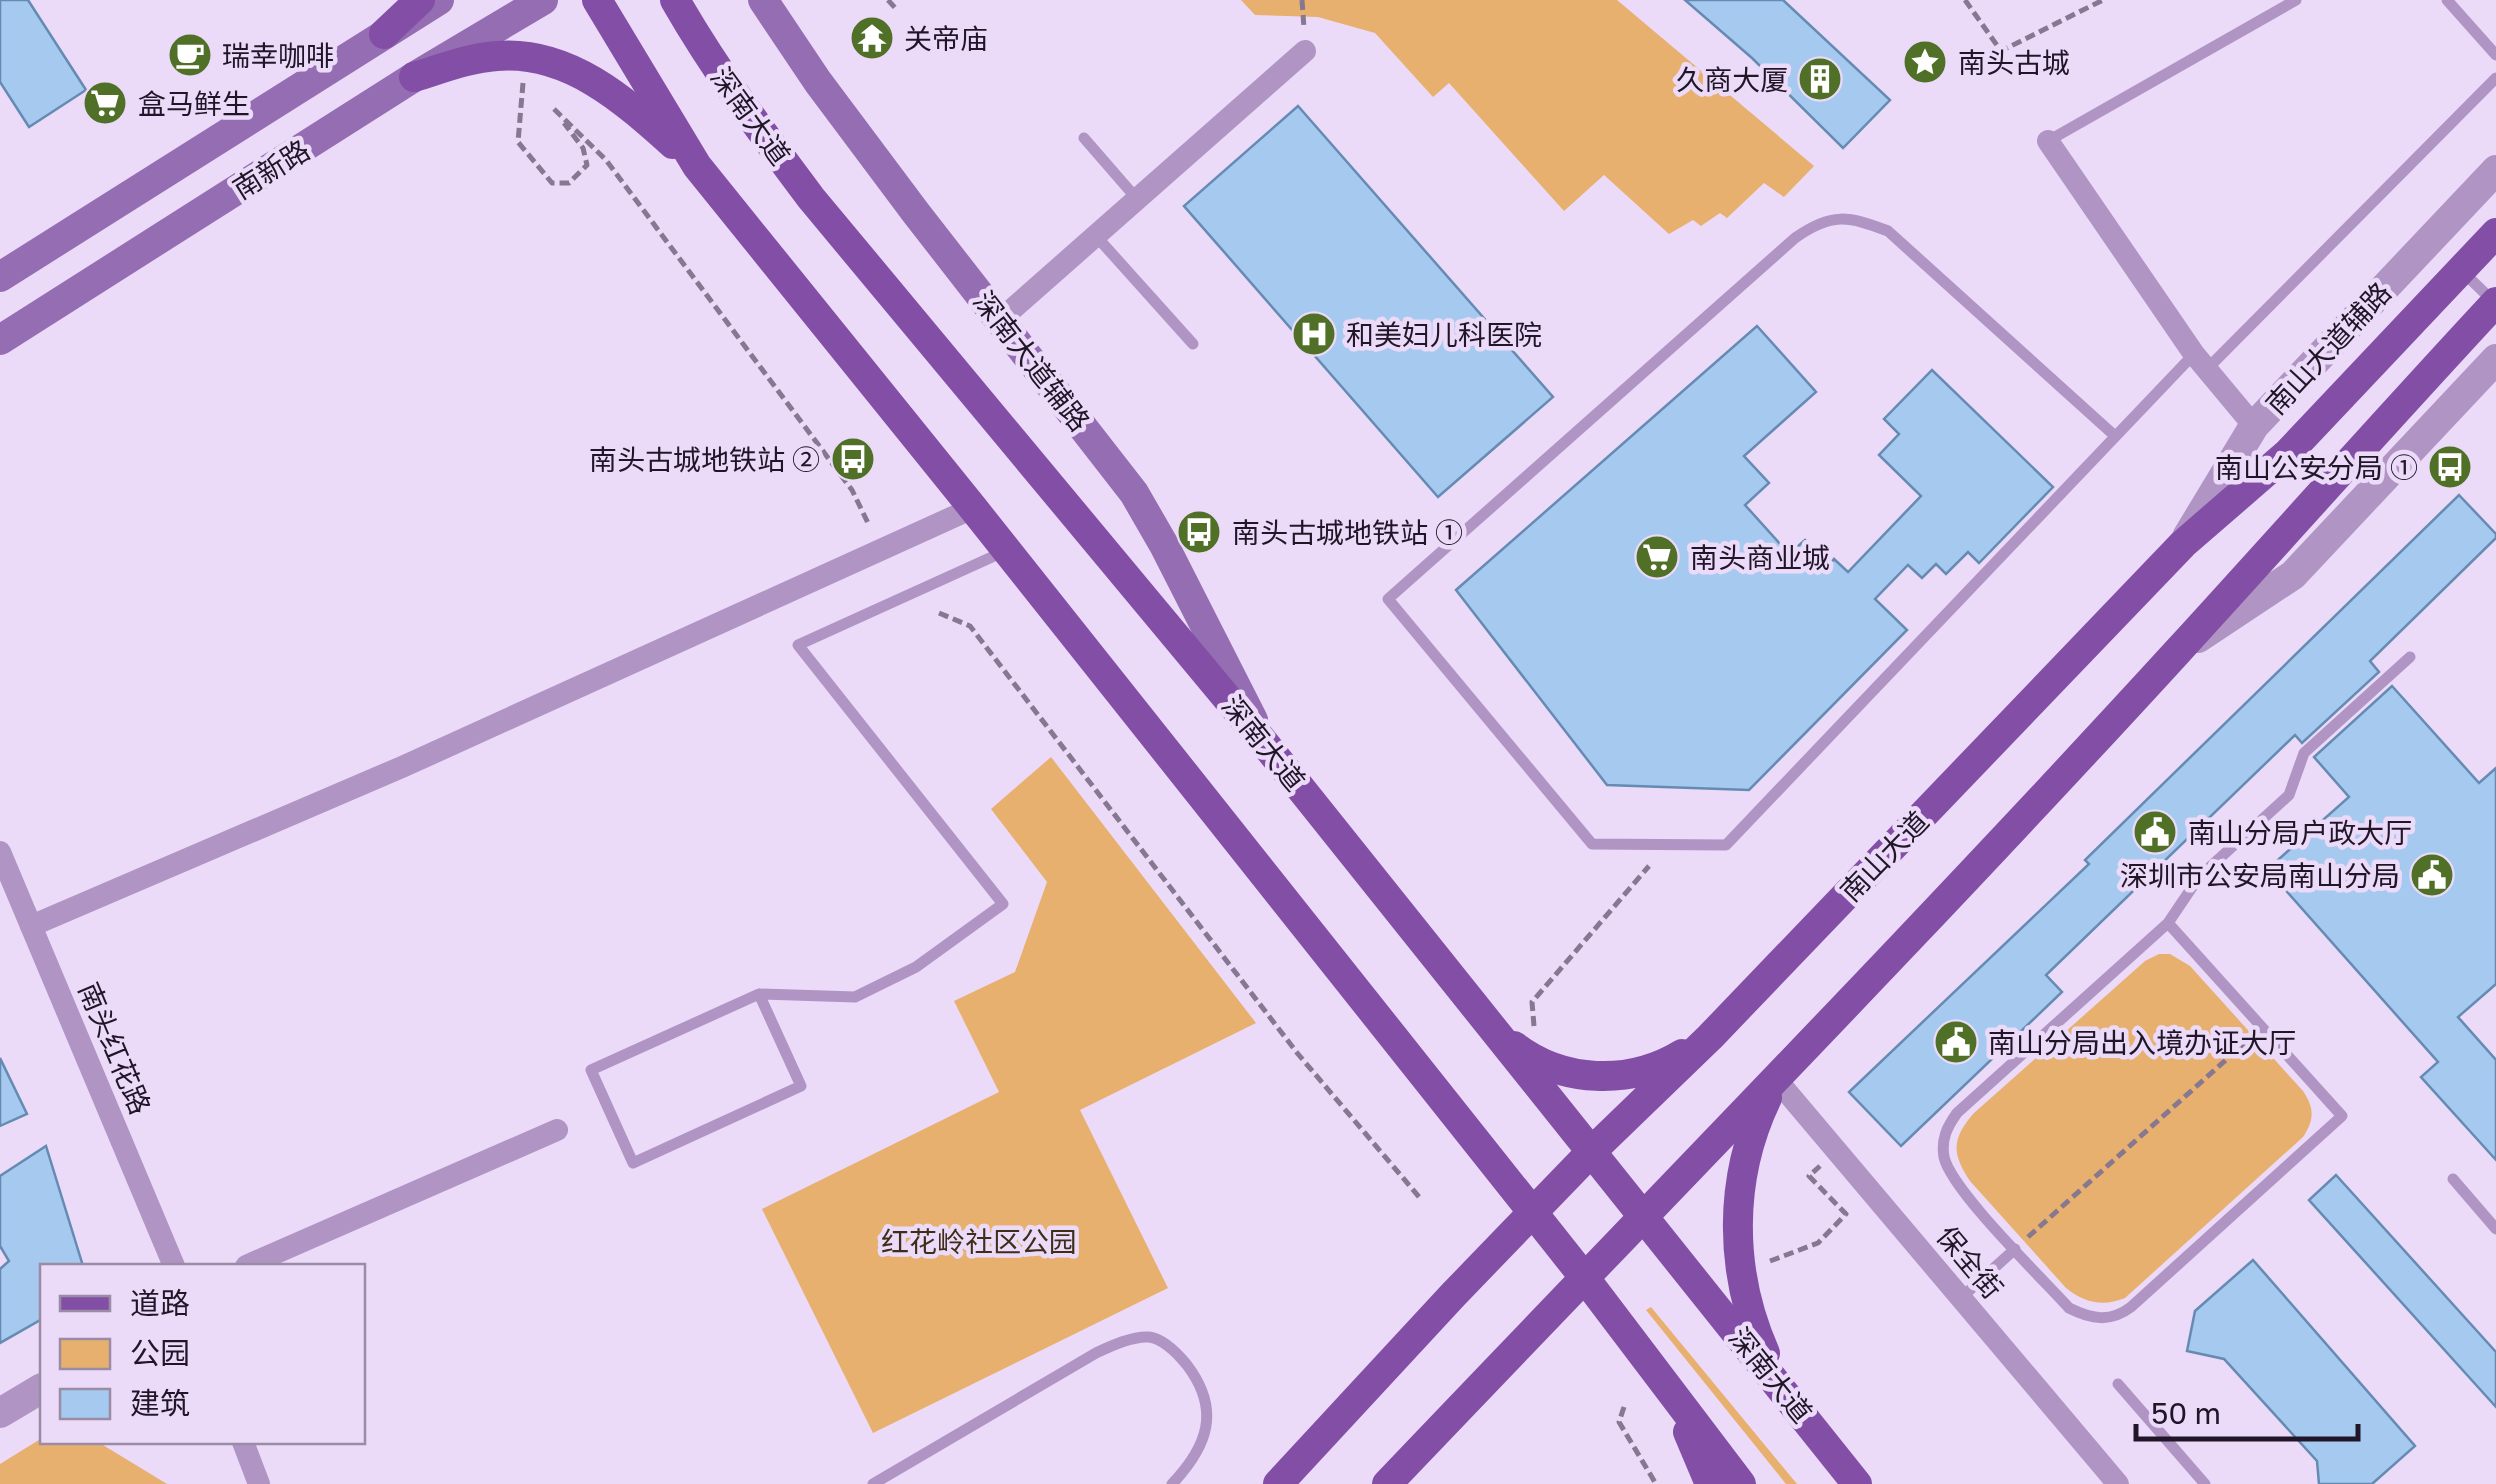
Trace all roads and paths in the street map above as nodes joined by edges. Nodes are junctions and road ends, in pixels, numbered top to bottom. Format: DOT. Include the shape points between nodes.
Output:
graph roads {
  1 [pos="420,0"];
  2 [pos="439,0"];
  3 [pos="543,0"];
  4 [pos="597,0"];
  5 [pos="675,0"];
  6 [pos="763,0"];
  7 [pos="888,0"];
  8 [pos="1965,0"];
  9 [pos="2104,0"];
  10 [pos="2296,0"];
  11 [pos="2447,0"];
  12 [pos="898,10"];
  13 [pos="384,34"];
  14 [pos="1305,51"];
  15 [pos="2496,55"];
  16 [pos="524,71"];
  17 [pos="414,78"];
  18 [pos="2496,78"];
  19 [pos="1084,138"];
  20 [pos="2048,142"];
  21 [pos="697,166"];
  22 [pos="2496,170"];
  23 [pos="1137,200"];
  24 [pos="2496,233"];
  25 [pos="1096,236"];
  26 [pos="2462,270"];
  27 [pos="0,277"];
  28 [pos="2496,303"];
  29 [pos="1000,320"];
  30 [pos="0,340"];
  31 [pos="1193,344"];
  32 [pos="2496,360"];
  33 [pos="2200,362"];
  34 [pos="2254,426"];
  35 [pos="2115,436"];
  36 [pos="974,508"];
  37 [pos="868,523"];
  38 [pos="2183,544"];
  39 [pos="1006,550"];
  40 [pos="939,612"];
  41 [pos="2178,650"];
  42 [pos="2410,657"];
  43 [pos="1266,745"];
  44 [pos="1669,844"];
  45 [pos="0,852"];
  46 [pos="2168,924"];
  47 [pos="31,926"];
  48 [pos="759,994"];
  49 [pos="1532,1002"];
  50 [pos="2262,1028"];
  51 [pos="1493,1030"];
  52 [pos="1710,1038"];
  53 [pos="1776,1079"];
  54 [pos="558,1130"];
  55 [pos="1592,1151"];
  56 [pos="1809,1176"];
  57 [pos="2453,1179"];
  58 [pos="1420,1198"];
  59 [pos="1532,1214"];
  60 [pos="1644,1216"];
  61 [pos="2496,1228"];
  62 [pos="2015,1249"];
  63 [pos="173,1264"];
  64 [pos="251,1264"];
  65 [pos="1758,1265"];
  66 [pos="1584,1277"];
  67 [pos="1961,1298"];
  68 [pos="2118,1384"];
  69 [pos="40,1389"];
  70 [pos="1671,1392"];
  71 [pos="1790,1400"];
  72 [pos="1624,1407"];
  73 [pos="0,1413"];
  74 [pos="244,1444"];
  75 [pos="2201,1483"];
  76 [pos="260,1484"];
  77 [pos="873,1484"];
  78 [pos="1172,1484"];
  79 [pos="1278,1484"];
  80 [pos="1386,1484"];
  81 [pos="1656,1484"];
  82 [pos="1710,1484"];
  83 [pos="1741,1484"];
  84 [pos="1857,1484"];
  85 [pos="2118,1484"];
  1 -- 13 [label="main road"];
  2 -- 13 [label="main road, 南新路"];
  3 -- 17 [label="main road, 南新路"];
  4 -- 21 [label="main road"];
  5 -- 43 [label="main road, 深南大道" via="811,198"];
  6 -- 29 [label="main road, 深南大道辅路"];
  7 -- 12 [label="path"];
  8 -- 9 [label="path" via="2000,51"];
  10 -- 20 [label="lane"];
  11 -- 15 [label="lane"];
  13 -- 27 [label="main road, 南新路"];
  14 -- 23 [label="street"];
  16 -- 37 [label="path" via="518,142 552,183 569,183 587,165 554,109 606,160 852,490"];
  17 -- 21 [label="main road" via="468,60 544,60 598,83"];
  17 -- 30 [label="main road, 南新路"];
  18 -- 33 [label="lane"];
  19 -- 23 [label="lane"];
  20 -- 33 [label="street"];
  21 -- 36 [label="main road"];
  22 -- 34 [label="street, 南山大道辅路"];
  23 -- 25 [label="street"];
  24 -- 26 [label="main road, 南山大道"];
  25 -- 29 [label="street"];
  25 -- 31 [label="lane"];
  26 -- 28 [label="lane"];
  26 -- 38 [label="main road, 南山大道" via="2288,452"];
  28 -- 41 [label="main road"];
  29 -- 43 [label="main road, 深南大道辅路" via="1134,493"];
  32 -- 41 [label="street" via="2293,575"];
  33 -- 34 [label="street"];
  33 -- 35 [label="lane"];
  34 -- 38 [label="street, 南山大道辅路"];
  35 -- 44 [label="lane" via="1726,845"];
  35 -- 44 [label="lane" via="1888,230 1840,217 1817,222 1388,599 1592,844"];
  36 -- 39 [label="main road"];
  36 -- 47 [label="street" via="384,775"];
  38 -- 52 [label="main road, 南山大道"];
  39 -- 48 [label="lane" via="798,645 1004,904 916,966 855,997"];
  39 -- 59 [label="main road"];
  40 -- 58 [label="path" via="970,626 1298,1054"];
  41 -- 53 [label="main road"];
  42 -- 46 [label="lane" via="2304,753 2289,795 2199,877"];
  43 -- 51 [label="main road, 深南大道"];
  44 -- 49 [label="path"];
  45 -- 47 [label="street, 南头红花路"];
  46 -- 50 [label="lane"];
  46 -- 62 [label="lane" via="1947,1127 1944,1158 1951,1175"];
  47 -- 63 [label="street, 南头红花路"];
  48 -- 48 [label="lane" via="590,1070 633,1163 801,1086"];
  50 -- 62 [label="path"];
  50 -- 62 [label="lane" via="2342,1116 2145,1294 2118,1316 2084,1316 2068,1308"];
  51 -- 52 [label="main road" via="1562,1072 1599,1076 1666,1064"];
  51 -- 55 [label="main road, 深南大道"];
  52 -- 55 [label="main road, 南山大道"];
  53 -- 60 [label="main road"];
  53 -- 67 [label="street, 保全街"];
  53 -- 71 [label="main road" via="1742,1164 1739,1256 1746,1303"];
  54 -- 64 [label="street"];
  55 -- 59 [label="main road, 南山大道"];
  55 -- 60 [label="main road, 深南大道"];
  56 -- 65 [label="path" via="1846,1214 1818,1244"];
  57 -- 61 [label="lane"];
  59 -- 66 [label="main road"];
  59 -- 79 [label="main road, 南山大道"];
  60 -- 66 [label="main road"];
  60 -- 71 [label="main road, 深南大道"];
  62 -- 67 [label="lane"];
  66 -- 70 [label="main road"];
  66 -- 80 [label="main road"];
  67 -- 85 [label="street, 保全街"];
  68 -- 75 [label="lane"];
  69 -- 73 [label="street"];
  70 -- 82 [label="main road"];
  70 -- 83 [label="main road"];
  71 -- 84 [label="main road, 深南大道"];
  72 -- 81 [label="path" via="1619,1422"];
  74 -- 76 [label="street"];
  77 -- 78 [label="lane" via="1096,1353 1151,1337 1176,1351 1199,1382 1209,1414 1196,1458"];
}
